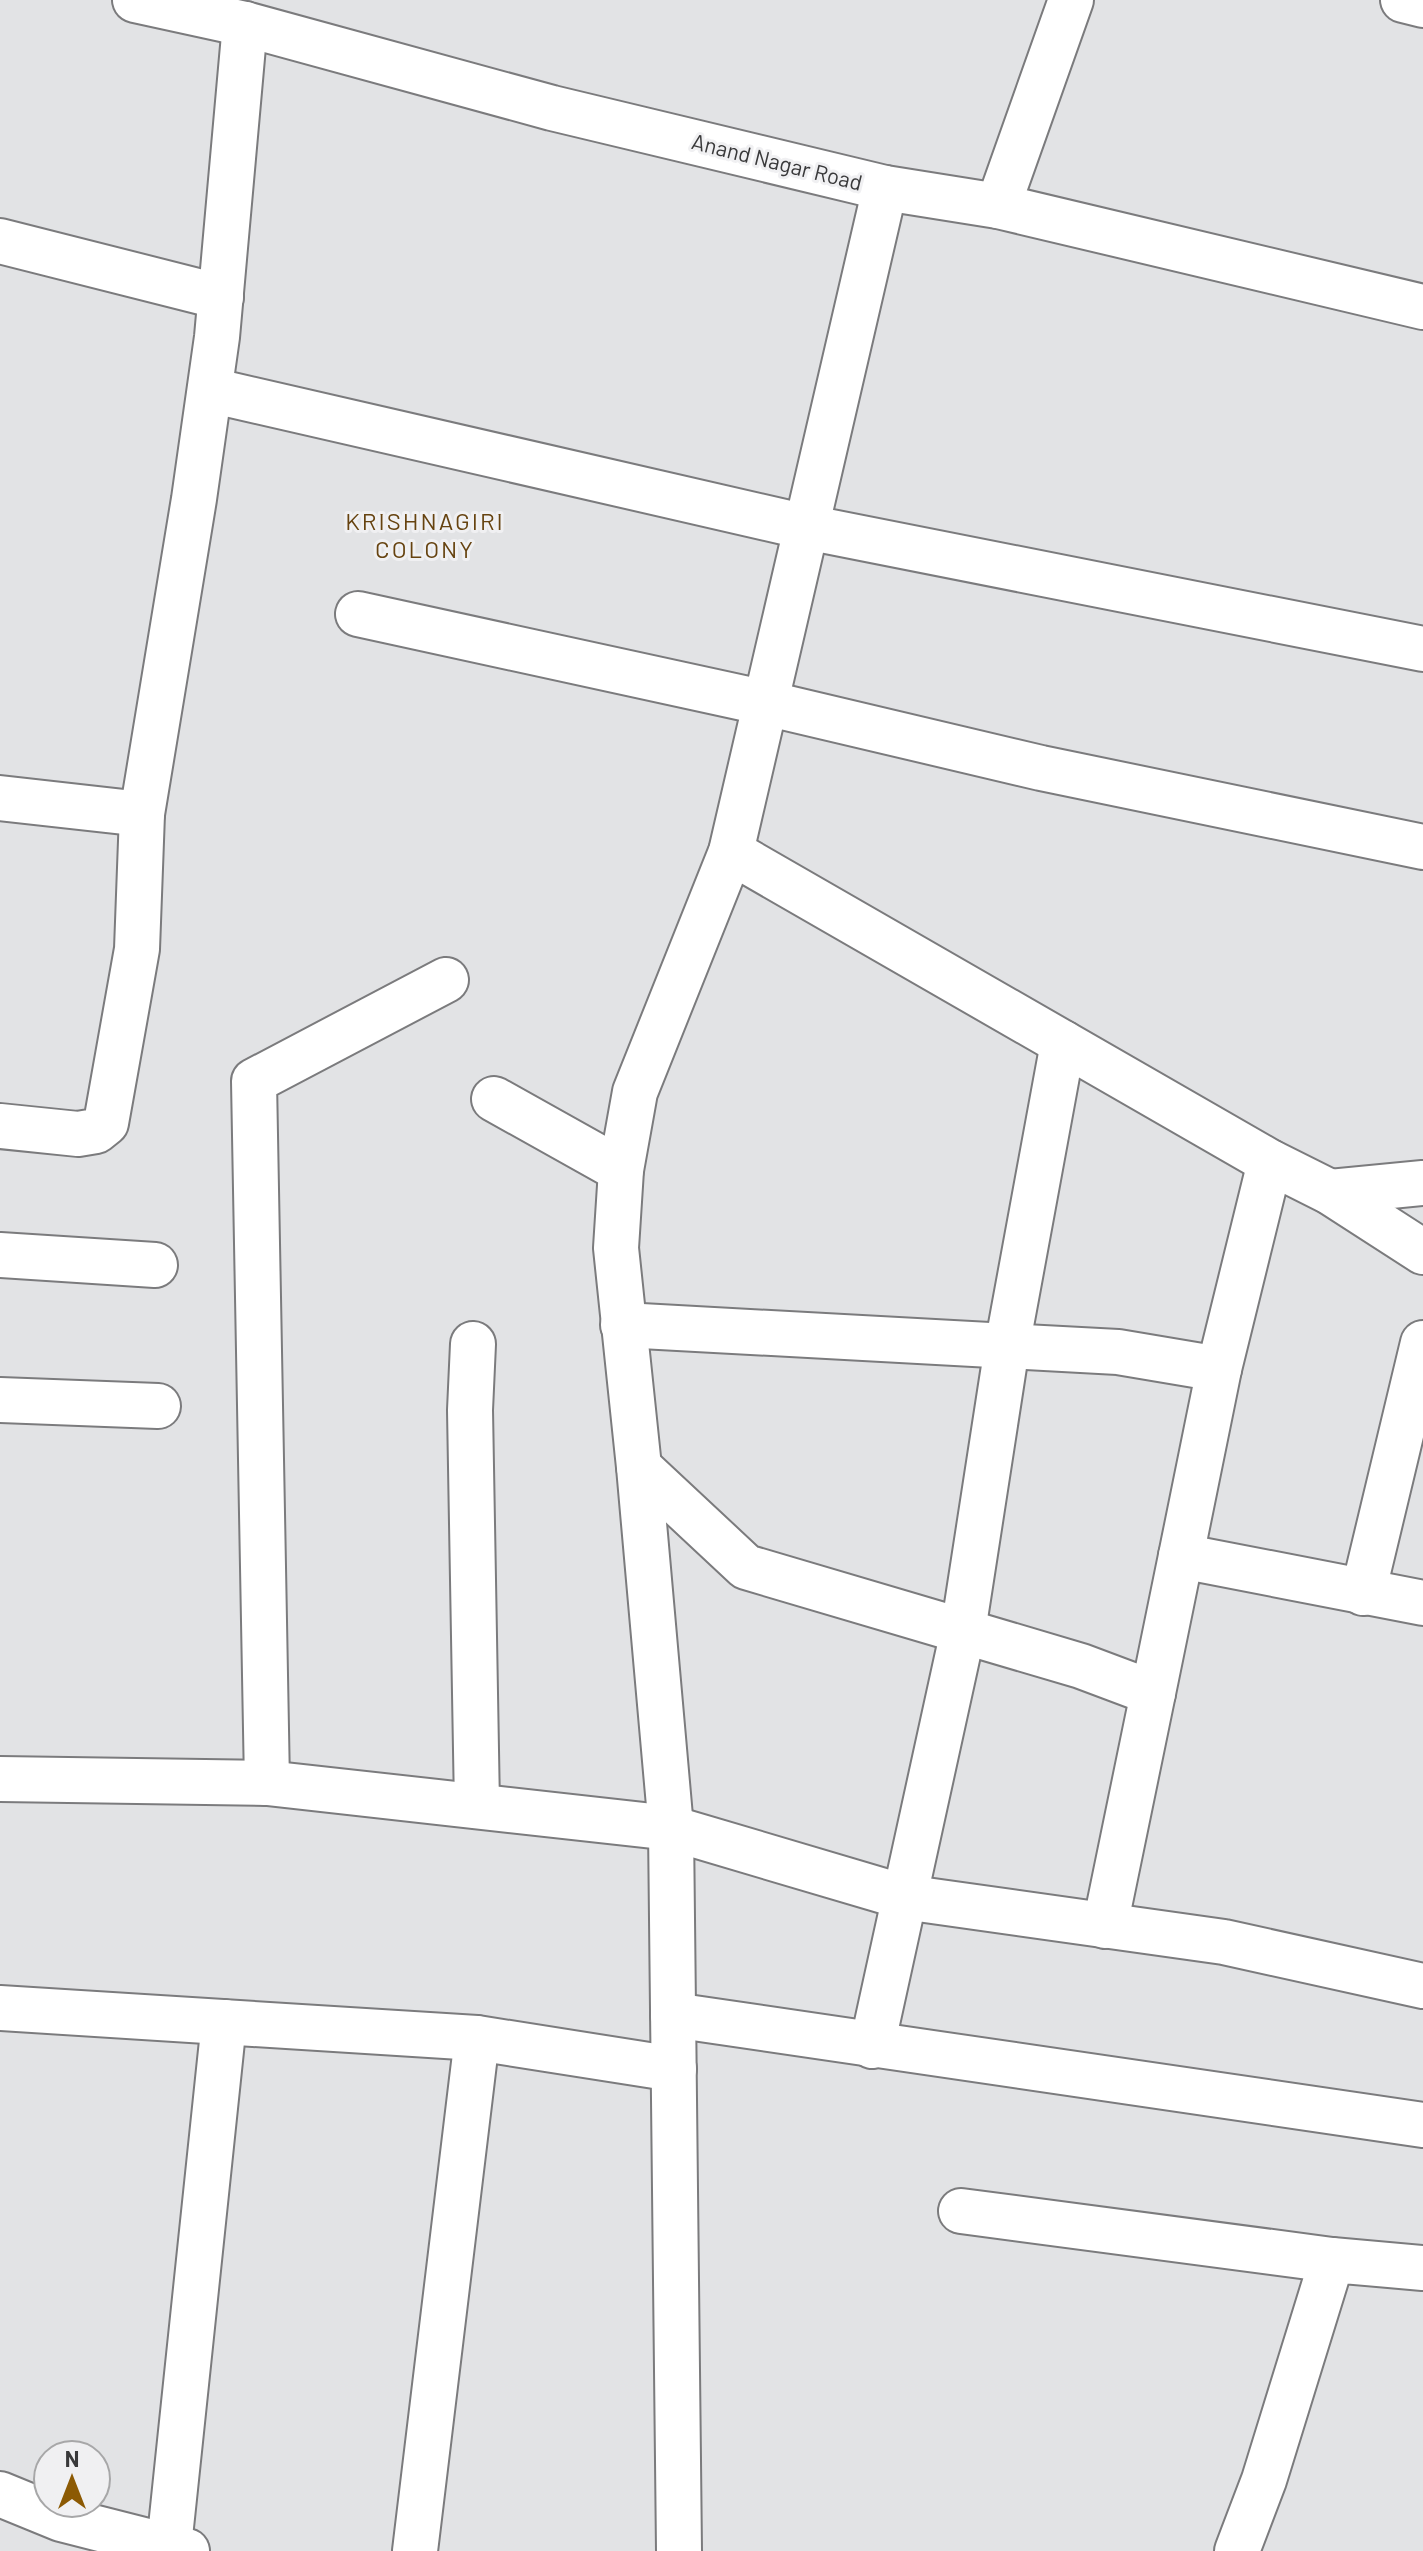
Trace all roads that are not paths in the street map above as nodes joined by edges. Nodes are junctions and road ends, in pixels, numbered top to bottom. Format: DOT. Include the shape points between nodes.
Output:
graph roads {
  1 [pos="135,0"];
  2 [pos="1071,0"];
  3 [pos="1403,0"];
  4 [pos="182,4"];
  5 [pos="1423,5"];
  6 [pos="245,24"];
  7 [pos="885,188"];
  8 [pos="998,206"];
  9 [pos="0,241"];
  10 [pos="221,297"];
  11 [pos="1423,307"];
  12 [pos="210,390"];
  13 [pos="806,527"];
  14 [pos="358,614"];
  15 [pos="1423,649"];
  16 [pos="766,703"];
  17 [pos="0,798"];
  18 [pos="142,814"];
  19 [pos="1423,847"];
  20 [pos="731,852"];
  21 [pos="446,980"];
  22 [pos="1063,1043"];
  23 [pos="494,1099"];
  24 [pos="0,1126"];
  25 [pos="1270,1162"];
  26 [pos="621,1170"];
  27 [pos="1423,1183"];
  28 [pos="1330,1192"];
  29 [pos="1423,1252"];
  30 [pos="0,1255"];
  31 [pos="155,1265"];
  32 [pos="623,1325"];
  33 [pos="1423,1343"];
  34 [pos="473,1344"];
  35 [pos="1007,1347"];
  36 [pos="1219,1369"];
  37 [pos="0,1400"];
  38 [pos="158,1406"];
  39 [pos="639,1467"];
  40 [pos="1181,1556"];
  41 [pos="1363,1593"];
  42 [pos="1423,1603"];
  43 [pos="963,1631"];
  44 [pos="1153,1693"];
  45 [pos="0,1779"];
  46 [pos="267,1783"];
  47 [pos="477,1806"];
  48 [pos="671,1828"];
  49 [pos="904,1897"];
  50 [pos="1105,1926"];
  51 [pos="1423,1986"];
  52 [pos="0,2008"];
  53 [pos="673,2015"];
  54 [pos="224,2022"];
  55 [pos="477,2038"];
  56 [pos="872,2046"];
  57 [pos="674,2069"];
  58 [pos="1423,2125"];
  59 [pos="961,2211"];
  60 [pos="1332,2260"];
  61 [pos="1423,2268"];
  62 [pos="0,2494"];
  63 [pos="178,2549"];
  64 [pos="415,2551"];
  65 [pos="679,2551"];
  66 [pos="1237,2551"];
  1 -- 4 [label="street, Anand Nagar Road"];
  2 -- 8 [label="street"];
  3 -- 5 [label="street"];
  4 -- 6 [label="street, Anand Nagar Road"];
  6 -- 7 [label="street, Anand Nagar Road" via="552,108"];
  6 -- 10 [label="street"];
  7 -- 8 [label="street, Anand Nagar Road"];
  7 -- 13 [label="street"];
  8 -- 11 [label="street, Anand Nagar Road"];
  9 -- 10 [label="street"];
  10 -- 12 [label="street"];
  12 -- 13 [label="street"];
  12 -- 18 [label="street"];
  13 -- 15 [label="street"];
  13 -- 16 [label="street"];
  14 -- 16 [label="street"];
  16 -- 19 [label="street" via="1041,768"];
  16 -- 20 [label="street"];
  17 -- 18 [label="street"];
  18 -- 24 [label="street" via="137,949 106,1123 78,1134"];
  20 -- 22 [label="street"];
  20 -- 26 [label="street" via="635,1092"];
  21 -- 46 [label="street" via="254,1081"];
  22 -- 25 [label="street"];
  22 -- 35 [label="street"];
  23 -- 26 [label="street"];
  25 -- 28 [label="street"];
  25 -- 36 [label="street"];
  26 -- 32 [label="street" via="616,1248"];
  27 -- 28 [label="street"];
  28 -- 29 [label="street"];
  30 -- 31 [label="street"];
  32 -- 35 [label="street"];
  32 -- 39 [label="street"];
  33 -- 41 [label="street"];
  34 -- 47 [label="street"];
  35 -- 36 [label="street" via="1118,1352"];
  35 -- 43 [label="street"];
  36 -- 40 [label="street"];
  37 -- 38 [label="street"];
  39 -- 43 [label="street" via="746,1567"];
  39 -- 48 [label="street"];
  40 -- 41 [label="street"];
  40 -- 44 [label="street"];
  41 -- 42 [label="street"];
  43 -- 44 [label="street"];
  43 -- 49 [label="street"];
  44 -- 50 [label="street"];
  45 -- 46 [label="street"];
  46 -- 47 [label="street"];
  47 -- 48 [label="street"];
  48 -- 49 [label="street"];
  48 -- 53 [label="street"];
  49 -- 50 [label="street"];
  49 -- 56 [label="street"];
  50 -- 51 [label="street" via="1224,1942"];
  52 -- 54 [label="street"];
  53 -- 56 [label="street"];
  53 -- 57 [label="street"];
  54 -- 55 [label="street"];
  54 -- 63 [label="street"];
  55 -- 57 [label="street"];
  55 -- 64 [label="street"];
  56 -- 58 [label="street"];
  57 -- 65 [label="street"];
  59 -- 60 [label="street"];
  60 -- 61 [label="street"];
  60 -- 66 [label="street"];
  62 -- 63 [label="street" via="61,2519"];
}
